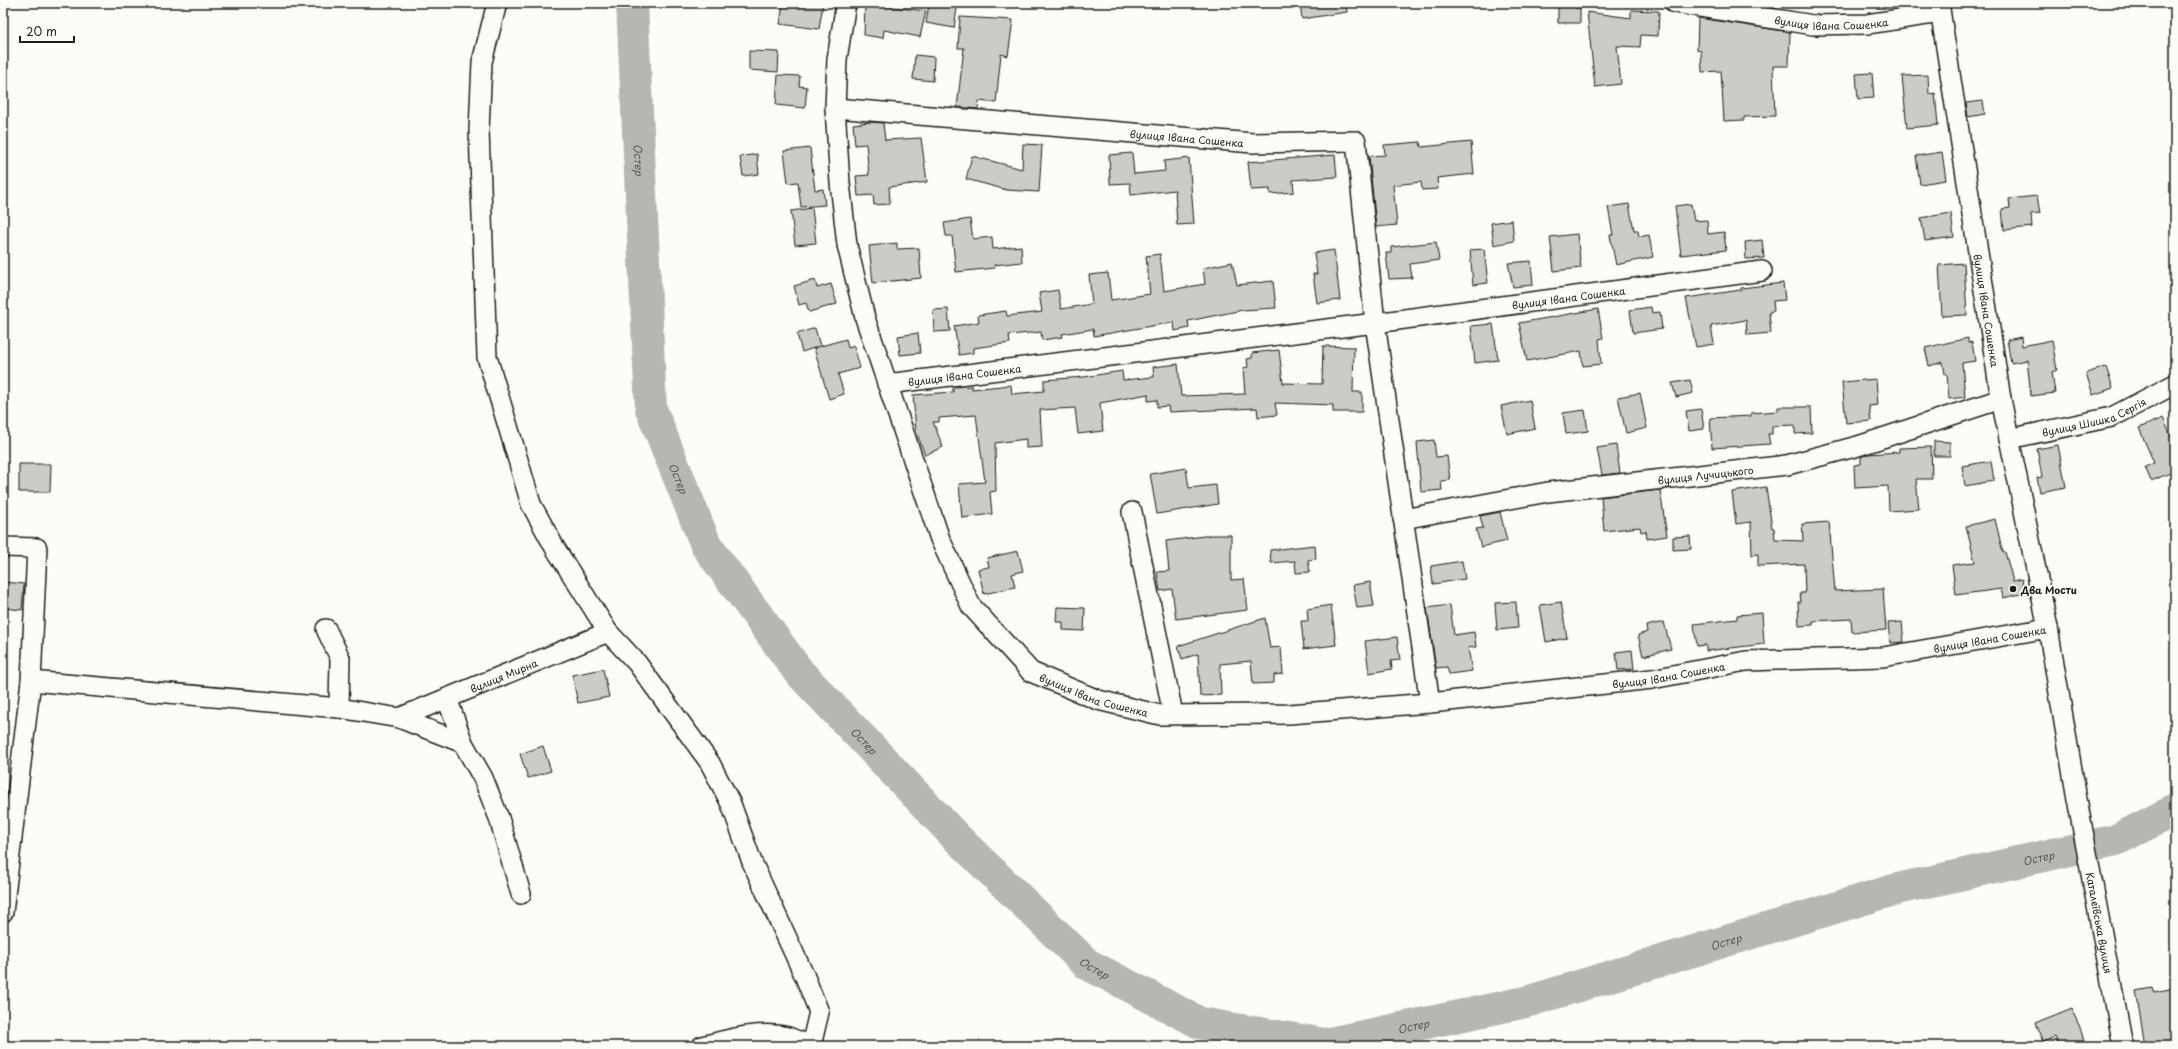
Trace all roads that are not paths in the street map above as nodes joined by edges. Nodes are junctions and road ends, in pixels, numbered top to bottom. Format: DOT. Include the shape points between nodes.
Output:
graph roads {
  1 [pos="497,3"];
  2 [pos="846,3"];
  3 [pos="1675,3"];
  4 [pos="1939,8"];
  5 [pos="835,108"];
  6 [pos="1762,271"];
  7 [pos="1375,323"];
  8 [pos="887,384"];
  9 [pos="2175,384"];
  10 [pos="2001,399"];
  11 [pos="2009,439"];
  12 [pos="1132,512"];
  13 [pos="1403,519"];
  14 [pos="3,547"];
  15 [pos="2048,628"];
  16 [pos="326,629"];
  17 [pos="608,632"];
  18 [pos="31,681"];
  19 [pos="447,698"];
  20 [pos="1430,703"];
  21 [pos="339,708"];
  22 [pos="1173,714"];
  23 [pos="399,718"];
  24 [pos="463,743"];
  25 [pos="521,894"];
  26 [pos="3,912"];
  27 [pos="702,1046"];
  28 [pos="810,1046"];
  29 [pos="2123,1046"];
  1 -- 17 [label="street" via="482,62 478,130 487,357 531,504 554,548"];
  2 -- 5 [label="street, вулиця Івана Сошенка" via="837,59"];
  3 -- 4 [label="street, вулиця Івана Сошенка" via="1812,25 1867,24"];
  4 -- 10 [label="street, вулиця Івана Сошенка"];
  5 -- 7 [label="street, вулиця Івана Сошенка" via="1253,143 1356,141"];
  5 -- 8 [label="street, вулиця Івана Сошенка" via="847,244 865,318"];
  6 -- 7 [label="street, вулиця Івана Сошенка"];
  7 -- 8 [label="street, вулиця Івана Сошенка"];
  7 -- 13 [label="street, вулиця Івана Сошенка"];
  8 -- 22 [label="street, вулиця Івана Сошенка" via="940,539 971,606 1031,672 1098,700 1160,715"];
  9 -- 11 [label="street, вулиця Шишка Сергія" via="2112,417"];
  10 -- 11 [label="street, вулиця Івана Сошенка"];
  10 -- 13 [label="street, вулиця Лучицького" via="1858,446 1787,465 1548,492"];
  11 -- 15 [label="street, вулиця Івана Сошенка"];
  12 -- 22 [label="street"];
  13 -- 20 [label="street, вулиця Івана Сошенка"];
  14 -- 18 [label="street" via="38,548"];
  15 -- 20 [label="street, вулиця Івана Сошенка" via="1883,657 1746,661 1652,678"];
  15 -- 29 [label="street, Каталеївська вулиця" via="2076,799"];
  16 -- 21 [label="street" via="340,658"];
  17 -- 19 [label="street, вулиця Мирна"];
  17 -- 28 [label="street" via="637,663 710,762 731,804 752,862 819,1012"];
  18 -- 21 [label="street"];
  18 -- 26 [label="street"];
  19 -- 23 [label="street, вулиця Мирна"];
  19 -- 24 [label="street"];
  20 -- 22 [label="street, вулиця Івана Сошенка" via="1289,714"];
  21 -- 23 [label="street"];
  23 -- 24 [label="street"];
  24 -- 25 [label="street" via="499,818"];
  27 -- 28 [label="street" via="738,1037 764,1035 788,1037"];
}
